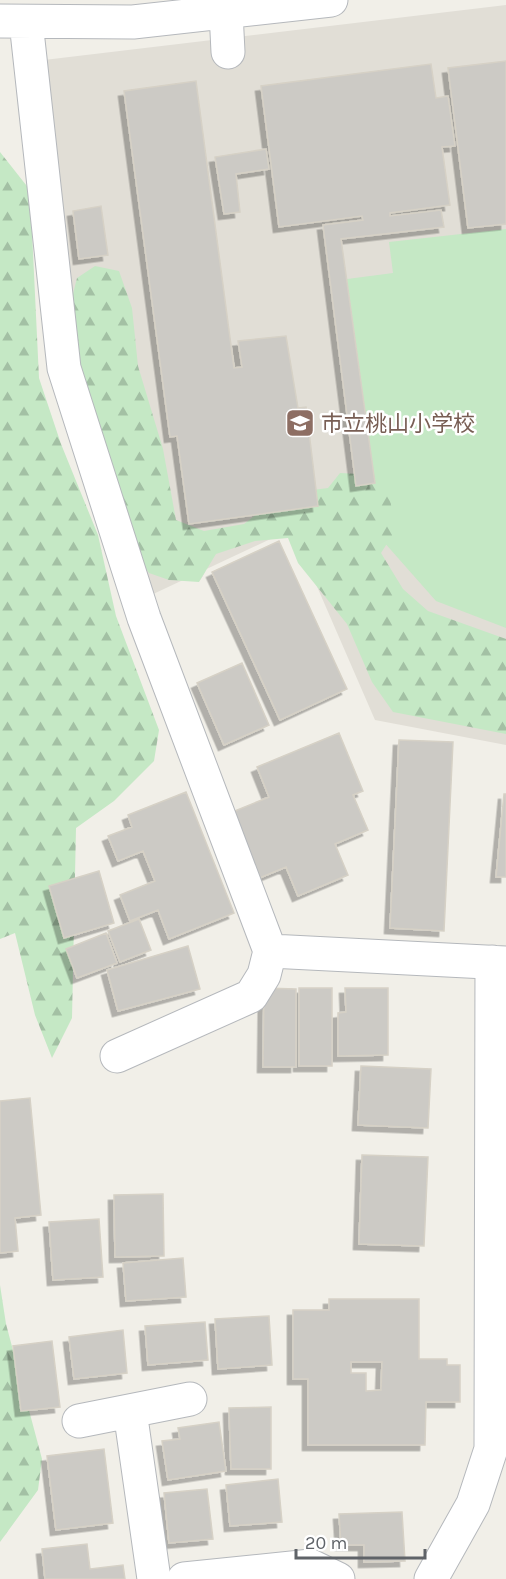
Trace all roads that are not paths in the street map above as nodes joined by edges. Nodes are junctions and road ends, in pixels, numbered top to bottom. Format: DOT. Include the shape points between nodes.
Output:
graph roads {
  1 [pos="331,0"];
  2 [pos="226,12"];
  3 [pos="13,21"];
  4 [pos="228,52"];
  5 [pos="270,951"];
  6 [pos="499,963"];
  7 [pos="117,1056"];
  8 [pos="190,1399"];
  9 [pos="130,1411"];
  10 [pos="80,1421"];
  11 [pos="154,1579"];
  12 [pos="184,1579"];
  13 [pos="338,1579"];
  14 [pos="431,1579"];
  1 -- 2 [label="street"];
  2 -- 3 [label="street" via="133,22"];
  2 -- 4 [label="street"];
  3 -- 5 [label="street" via="64,368 144,618"];
  5 -- 6 [label="street"];
  5 -- 7 [label="street" via="264,975 251,996"];
  6 -- 14 [label="street" via="491,1449 473,1504"];
  8 -- 9 [label="street"];
  9 -- 10 [label="street"];
  9 -- 11 [label="street"];
  12 -- 13 [label="street" via="311,1566"];
}
